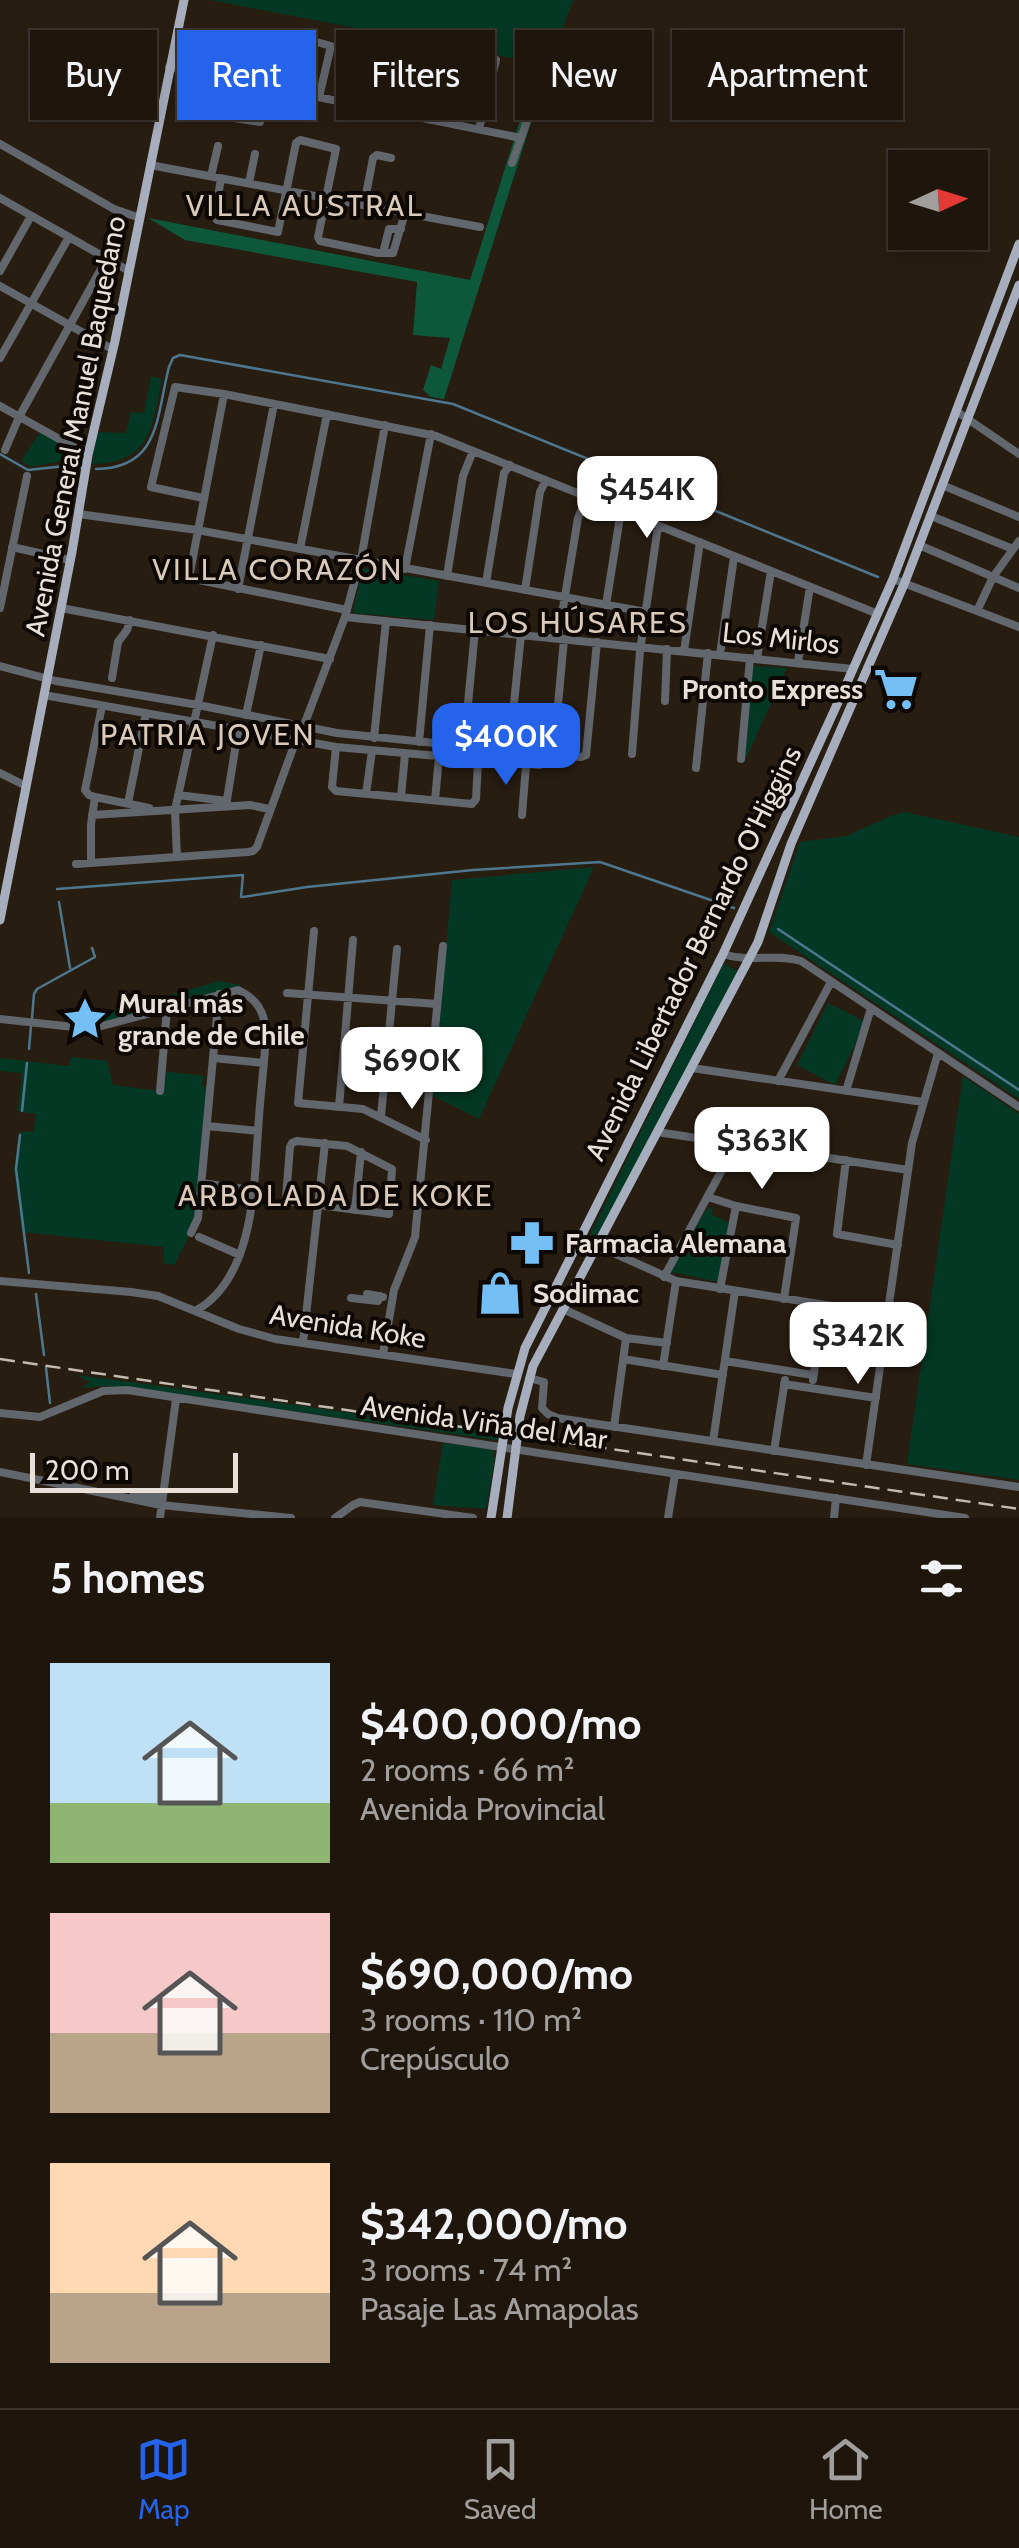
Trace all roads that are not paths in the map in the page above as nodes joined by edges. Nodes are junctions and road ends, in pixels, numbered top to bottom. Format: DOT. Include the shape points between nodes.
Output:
graph roads {
  1 [pos="184,0"];
  2 [pos="316,42"];
  3 [pos="496,60"];
  4 [pos="495,64"];
  5 [pos="169,67"];
  6 [pos="177,69"];
  7 [pos="316,96"];
  8 [pos="319,97"];
  9 [pos="336,100"];
  10 [pos="433,120"];
  11 [pos="481,120"];
  12 [pos="527,120"];
  13 [pos="438,121"];
  14 [pos="479,129"];
  15 [pos="521,138"];
  16 [pos="0,144"];
  17 [pos="218,146"];
  18 [pos="255,154"];
  19 [pos="391,158"];
  20 [pos="512,163"];
  21 [pos="150,164"];
  22 [pos="216,177"];
  23 [pos="249,183"];
  24 [pos="286,190"];
  25 [pos="326,197"];
  26 [pos="0,198"];
  27 [pos="364,205"];
  28 [pos="405,213"];
  29 [pos="31,216"];
  30 [pos="140,218"];
  31 [pos="480,227"];
  32 [pos="69,237"];
  33 [pos="1019,244"];
  34 [pos="108,258"];
  35 [pos="129,270"];
  36 [pos="0,271"];
  37 [pos="1019,285"];
  38 [pos="0,286"];
  39 [pos="31,303"];
  40 [pos="70,325"];
  41 [pos="112,348"];
  42 [pos="0,358"];
  43 [pos="224,394"];
  44 [pos="274,404"];
  45 [pos="0,406"];
  46 [pos="956,410"];
  47 [pos="327,414"];
  48 [pos="19,416"];
  49 [pos="952,422"];
  50 [pos="966,422"];
  51 [pos="385,425"];
  52 [pos="430,434"];
  53 [pos="5,450"];
  54 [pos="474,451"];
  55 [pos="1019,454"];
  56 [pos="88,455"];
  57 [pos="510,465"];
  58 [pos="26,476"];
  59 [pos="546,480"];
  60 [pos="942,485"];
  61 [pos="587,497"];
  62 [pos="204,498"];
  63 [pos="621,510"];
  64 [pos="78,514"];
  65 [pos="930,516"];
  66 [pos="1019,517"];
  67 [pos="658,526"];
  68 [pos="197,530"];
  69 [pos="248,539"];
  70 [pos="700,542"];
  71 [pos="919,545"];
  72 [pos="1016,545"];
  73 [pos="12,547"];
  74 [pos="300,550"];
  75 [pos="734,557"];
  76 [pos="5,560"];
  77 [pos="70,560"];
  78 [pos="360,560"];
  79 [pos="405,569"];
  80 [pos="772,571"];
  81 [pos="447,576"];
  82 [pos="993,577"];
  83 [pos="894,579"];
  84 [pos="905,582"];
  85 [pos="486,583"];
  86 [pos="810,586"];
  87 [pos="1019,588"];
  88 [pos="238,590"];
  89 [pos="525,590"];
  90 [pos="565,597"];
  91 [pos="606,604"];
  92 [pos="0,608"];
  93 [pos="61,608"];
  94 [pos="978,611"];
  95 [pos="646,612"];
  96 [pos="346,613"];
  97 [pos="878,614"];
  98 [pos="130,620"];
  99 [pos="386,621"];
  100 [pos="430,626"];
  101 [pos="1019,628"];
  102 [pos="475,630"];
  103 [pos="521,634"];
  104 [pos="213,635"];
  105 [pos="561,639"];
  106 [pos="596,642"];
  107 [pos="261,645"];
  108 [pos="641,647"];
  109 [pos="667,649"];
  110 [pos="684,651"];
  111 [pos="708,654"];
  112 [pos="720,654"];
  113 [pos="754,658"];
  114 [pos="330,659"];
  115 [pos="798,662"];
  116 [pos="0,666"];
  117 [pos="853,669"];
  118 [pos="112,678"];
  119 [pos="47,679"];
  120 [pos="44,695"];
  121 [pos="665,702"];
  122 [pos="198,705"];
  123 [pos="102,706"];
  124 [pos="146,713"];
  125 [pos="246,714"];
  126 [pos="194,722"];
  127 [pos="303,725"];
  128 [pos="238,730"];
  129 [pos="374,738"];
  130 [pos="296,740"];
  131 [pos="419,742"];
  132 [pos="464,746"];
  133 [pos="336,747"];
  134 [pos="372,751"];
  135 [pos="510,752"];
  136 [pos="404,754"];
  137 [pos="632,754"];
  138 [pos="439,758"];
  139 [pos="741,759"];
  140 [pos="547,760"];
  141 [pos="478,761"];
  142 [pos="526,765"];
  143 [pos="696,768"];
  144 [pos="0,773"];
  145 [pos="26,786"];
  146 [pos="366,794"];
  147 [pos="178,795"];
  148 [pos="95,797"];
  149 [pos="401,797"];
  150 [pos="436,800"];
  151 [pos="128,803"];
  152 [pos="226,804"];
  153 [pos="269,809"];
  154 [pos="175,810"];
  155 [pos="160,811"];
  156 [pos="92,815"];
  157 [pos="522,815"];
  158 [pos="177,857"];
  159 [pos="91,863"];
  160 [pos="76,864"];
  161 [pos="0,920"];
  162 [pos="314,931"];
  163 [pos="353,940"];
  164 [pos="443,946"];
  165 [pos="398,949"];
  166 [pos="723,954"];
  167 [pos="749,960"];
  168 [pos="832,982"];
  169 [pos="287,993"];
  170 [pos="219,994"];
  171 [pos="308,995"];
  172 [pos="348,998"];
  173 [pos="392,1000"];
  174 [pos="438,1004"];
  175 [pos="168,1008"];
  176 [pos="870,1008"];
  177 [pos="0,1020"];
  178 [pos="938,1053"];
  179 [pos="213,1058"];
  180 [pos="263,1064"];
  181 [pos="692,1068"];
  182 [pos="778,1081"];
  183 [pos="160,1090"];
  184 [pos="846,1091"];
  185 [pos="923,1102"];
  186 [pos="339,1107"];
  187 [pos="1019,1107"];
  188 [pos="381,1116"];
  189 [pos="207,1126"];
  190 [pos="258,1131"];
  191 [pos="657,1132"];
  192 [pos="426,1140"];
  193 [pos="325,1143"];
  194 [pos="736,1144"];
  195 [pos="361,1152"];
  196 [pos="846,1160"];
  197 [pos="908,1170"];
  198 [pos="202,1183"];
  199 [pos="253,1190"];
  200 [pos="708,1196"];
  201 [pos="320,1206"];
  202 [pos="736,1206"];
  203 [pos="355,1210"];
  204 [pos="580,1238"];
  205 [pos="898,1245"];
  206 [pos="597,1247"];
  207 [pos="240,1255"];
  208 [pos="664,1277"];
  209 [pos="0,1282"];
  210 [pos="676,1282"];
  211 [pos="720,1289"];
  212 [pos="735,1291"];
  213 [pos="366,1294"];
  214 [pos="380,1296"];
  215 [pos="351,1298"];
  216 [pos="393,1299"];
  217 [pos="784,1299"];
  218 [pos="824,1305"];
  219 [pos="563,1308"];
  220 [pos="198,1310"];
  221 [pos="888,1315"];
  222 [pos="626,1338"];
  223 [pos="303,1343"];
  224 [pos="667,1343"];
  225 [pos="382,1354"];
  226 [pos="623,1360"];
  227 [pos="725,1362"];
  228 [pos="663,1366"];
  229 [pos="786,1371"];
  230 [pos="516,1374"];
  231 [pos="722,1375"];
  232 [pos="813,1375"];
  233 [pos="529,1378"];
  234 [pos="784,1384"];
  235 [pos="811,1388"];
  236 [pos="876,1398"];
  237 [pos="176,1399"];
  238 [pos="0,1414"];
  239 [pos="614,1427"];
  240 [pos="713,1442"];
  241 [pos="501,1448"];
  242 [pos="515,1450"];
  243 [pos="774,1451"];
  244 [pos="866,1465"];
  245 [pos="0,1472"];
  246 [pos="675,1474"];
  247 [pos="1019,1487"];
  248 [pos="163,1493"];
  249 [pos="121,1496"];
  250 [pos="836,1498"];
  251 [pos="161,1505"];
  252 [pos="945,1516"];
  253 [pos="160,1518"];
  254 [pos="291,1518"];
  255 [pos="335,1518"];
  256 [pos="473,1518"];
  257 [pos="501,1518"];
  258 [pos="668,1518"];
  259 [pos="834,1518"];
  260 [pos="965,1518"];
  1 -- 5 [label="main road, Avenida General Manuel Baquedano"];
  2 -- 8 [label="street" via="331,46"];
  3 -- 4 [label="street"];
  5 -- 6 [label="street"];
  5 -- 21 [label="main road, Avenida General Manuel Baquedano"];
  7 -- 8 [label="street"];
  8 -- 9 [label="street"];
  10 -- 13 [label="street"];
  11 -- 14 [label="street"];
  12 -- 15 [label="street"];
  13 -- 14 [label="street"];
  14 -- 15 [label="street"];
  15 -- 20 [label="street"];
  16 -- 30 [label="street"];
  17 -- 22 [label="street"];
  18 -- 23 [label="street"];
  19 -- 27 [label="street" via="374,157"];
  21 -- 22 [label="street"];
  21 -- 30 [label="main road, Avenida General Manuel Baquedano"];
  22 -- 23 [label="street"];
  22 -- 24 [label="street" via="217,220 275,232"];
  23 -- 24 [label="street"];
  24 -- 25 [label="street"];
  24 -- 25 [label="street" via="297,141 336,149"];
  25 -- 27 [label="street"];
  25 -- 28 [label="street" via="318,240 380,253 395,250"];
  26 -- 29 [label="street"];
  27 -- 28 [label="street"];
  28 -- 31 [label="street"];
  29 -- 32 [label="street"];
  29 -- 36 [label="street"];
  30 -- 35 [label="main road, Avenida General Manuel Baquedano"];
  32 -- 34 [label="street"];
  32 -- 39 [label="street"];
  33 -- 46 [label="main road, Avenida Libertador Bernardo O'Higgins"];
  34 -- 35 [label="street"];
  34 -- 40 [label="street"];
  35 -- 41 [label="main road, Avenida General Manuel Baquedano"];
  37 -- 50 [label="main road, Avenida Libertador Bernardo O'Higgins"];
  38 -- 39 [label="street"];
  39 -- 40 [label="street"];
  39 -- 42 [label="street"];
  40 -- 41 [label="street"];
  40 -- 48 [label="street"];
  41 -- 56 [label="main road, Avenida General Manuel Baquedano"];
  43 -- 44 [label="street"];
  43 -- 62 [label="street"];
  43 -- 62 [label="street" via="173,389 151,484"];
  44 -- 47 [label="street"];
  44 -- 69 [label="street"];
  45 -- 48 [label="street"];
  46 -- 49 [label="main road, Avenida Libertador Bernardo O'Higgins"];
  46 -- 50 [label="street"];
  47 -- 51 [label="street"];
  47 -- 74 [label="street"];
  48 -- 53 [label="street"];
  48 -- 56 [label="street"];
  49 -- 50 [label="main road"];
  49 -- 83 [label="main road, Avenida Libertador Bernardo O'Higgins"];
  50 -- 55 [label="street"];
  50 -- 60 [label="main road, Avenida Libertador Bernardo O'Higgins"];
  51 -- 52 [label="street"];
  51 -- 78 [label="street"];
  52 -- 54 [label="street"];
  52 -- 79 [label="street"];
  54 -- 57 [label="street"];
  54 -- 81 [label="street" via="463,476"];
  56 -- 64 [label="main road, Avenida General Manuel Baquedano"];
  57 -- 59 [label="street"];
  57 -- 85 [label="street"];
  58 -- 73 [label="street"];
  59 -- 61 [label="street"];
  59 -- 89 [label="street"];
  60 -- 65 [label="main road, Avenida Libertador Bernardo O'Higgins"];
  60 -- 66 [label="street"];
  61 -- 63 [label="street"];
  61 -- 90 [label="street"];
  62 -- 68 [label="street"];
  63 -- 67 [label="street"];
  63 -- 91 [label="street"];
  64 -- 68 [label="street"];
  64 -- 77 [label="main road, Avenida General Manuel Baquedano"];
  65 -- 71 [label="main road, Avenida Libertador Bernardo O'Higgins"];
  65 -- 72 [label="street"];
  67 -- 70 [label="street"];
  67 -- 95 [label="street"];
  68 -- 69 [label="street"];
  68 -- 88 [label="street, Los Mirlos" via="190,580"];
  69 -- 74 [label="street"];
  69 -- 88 [label="street"];
  70 -- 75 [label="street"];
  70 -- 110 [label="street"];
  71 -- 82 [label="street"];
  71 -- 84 [label="main road, Avenida Libertador Bernardo O'Higgins"];
  72 -- 82 [label="street"];
  73 -- 76 [label="street"];
  73 -- 77 [label="street"];
  74 -- 78 [label="street"];
  75 -- 80 [label="street"];
  75 -- 112 [label="street"];
  76 -- 92 [label="street"];
  77 -- 93 [label="main road, Avenida General Manuel Baquedano"];
  78 -- 79 [label="street"];
  78 -- 96 [label="street"];
  79 -- 81 [label="street"];
  80 -- 86 [label="street"];
  80 -- 113 [label="street"];
  81 -- 85 [label="street"];
  82 -- 87 [label="street"];
  82 -- 94 [label="street"];
  83 -- 84 [label="street"];
  83 -- 97 [label="main road, Avenida Libertador Bernardo O'Higgins"];
  84 -- 94 [label="street"];
  84 -- 167 [label="main road, Avenida Libertador Bernardo O'Higgins" via="790,844"];
  85 -- 89 [label="street"];
  86 -- 97 [label="street"];
  86 -- 115 [label="street"];
  88 -- 96 [label="street, Los Mirlos"];
  89 -- 90 [label="street"];
  90 -- 91 [label="street"];
  90 -- 105 [label="street"];
  91 -- 95 [label="street"];
  93 -- 98 [label="street"];
  93 -- 119 [label="main road, Avenida General Manuel Baquedano"];
  94 -- 101 [label="street"];
  95 -- 108 [label="street"];
  96 -- 99 [label="street, Los Mirlos"];
  96 -- 114 [label="street"];
  97 -- 117 [label="main road, Avenida Libertador Bernardo O'Higgins"];
  98 -- 104 [label="street"];
  98 -- 118 [label="street"];
  99 -- 100 [label="street, Los Mirlos"];
  99 -- 129 [label="street"];
  100 -- 102 [label="street, Los Mirlos"];
  100 -- 131 [label="street"];
  102 -- 103 [label="street, Los Mirlos"];
  102 -- 132 [label="street"];
  103 -- 105 [label="street, Los Mirlos"];
  103 -- 135 [label="street"];
  104 -- 107 [label="street"];
  104 -- 122 [label="street"];
  105 -- 106 [label="street, Los Mirlos"];
  105 -- 140 [label="street"];
  106 -- 108 [label="street, Los Mirlos"];
  106 -- 140 [label="street" via="586,755"];
  107 -- 114 [label="street"];
  107 -- 125 [label="street"];
  108 -- 109 [label="street, Los Mirlos"];
  108 -- 137 [label="street"];
  109 -- 110 [label="street, Los Mirlos"];
  109 -- 121 [label="street"];
  110 -- 111 [label="street, Los Mirlos"];
  111 -- 112 [label="street, Los Mirlos"];
  111 -- 143 [label="street"];
  112 -- 113 [label="street, Los Mirlos"];
  113 -- 115 [label="street, Los Mirlos"];
  113 -- 139 [label="street"];
  114 -- 127 [label="street"];
  115 -- 117 [label="street, Los Mirlos"];
  116 -- 119 [label="street"];
  117 -- 166 [label="main road, Avenida Libertador Bernardo O'Higgins"];
  119 -- 120 [label="main road, Avenida General Manuel Baquedano"];
  119 -- 122 [label="street"];
  120 -- 123 [label="street"];
  120 -- 145 [label="main road, Avenida General Manuel Baquedano"];
  122 -- 125 [label="street"];
  122 -- 126 [label="street"];
  123 -- 124 [label="street"];
  123 -- 148 [label="street" via="85,790"];
  124 -- 126 [label="street"];
  124 -- 151 [label="street"];
  125 -- 127 [label="street"];
  126 -- 128 [label="street"];
  126 -- 147 [label="street"];
  127 -- 129 [label="street"];
  127 -- 130 [label="street"];
  128 -- 130 [label="street"];
  128 -- 152 [label="street"];
  129 -- 131 [label="street"];
  130 -- 133 [label="street"];
  130 -- 153 [label="street"];
  131 -- 132 [label="street"];
  132 -- 135 [label="street"];
  133 -- 134 [label="street"];
  133 -- 146 [label="street" via="332,787"];
  134 -- 136 [label="street"];
  134 -- 146 [label="street"];
  135 -- 140 [label="street"];
  136 -- 138 [label="street"];
  136 -- 149 [label="street"];
  138 -- 141 [label="street"];
  138 -- 150 [label="street"];
  140 -- 142 [label="street"];
  141 -- 142 [label="street"];
  141 -- 150 [label="street" via="472,804"];
  142 -- 157 [label="street"];
  144 -- 145 [label="street"];
  145 -- 161 [label="main road, Avenida General Manuel Baquedano"];
  146 -- 149 [label="street"];
  147 -- 152 [label="street"];
  147 -- 154 [label="street"];
  148 -- 151 [label="street"];
  148 -- 156 [label="street"];
  149 -- 150 [label="street"];
  151 -- 155 [label="street"];
  152 -- 153 [label="street"];
  152 -- 154 [label="street"];
  153 -- 158 [label="street" via="254,851"];
  154 -- 155 [label="street"];
  154 -- 158 [label="street"];
  155 -- 156 [label="street"];
  156 -- 159 [label="street"];
  158 -- 159 [label="street"];
  159 -- 160 [label="street"];
  162 -- 171 [label="street"];
  163 -- 172 [label="street"];
  164 -- 174 [label="street"];
  165 -- 173 [label="street"];
  166 -- 167 [label="street"];
  166 -- 204 [label="main road, Avenida Libertador Bernardo O'Higgins"];
  167 -- 168 [label="street" via="796,958"];
  167 -- 181 [label="main road, Avenida Libertador Bernardo O'Higgins"];
  168 -- 176 [label="street"];
  168 -- 182 [label="street"];
  169 -- 171 [label="street"];
  170 -- 175 [label="street"];
  170 -- 179 [label="street"];
  170 -- 180 [label="street" via="238,990 260,1007"];
  171 -- 172 [label="street"];
  171 -- 186 [label="street" via="298,1103"];
  172 -- 173 [label="street"];
  172 -- 186 [label="street"];
  173 -- 174 [label="street"];
  173 -- 188 [label="street"];
  174 -- 192 [label="street"];
  175 -- 177 [label="street" via="98,1027"];
  175 -- 183 [label="street"];
  176 -- 178 [label="street"];
  176 -- 184 [label="street"];
  178 -- 185 [label="street"];
  178 -- 187 [label="street"];
  179 -- 180 [label="street"];
  179 -- 189 [label="street"];
  180 -- 190 [label="street"];
  181 -- 182 [label="street"];
  181 -- 191 [label="main road, Avenida Libertador Bernardo O'Higgins"];
  182 -- 184 [label="street"];
  184 -- 185 [label="street"];
  185 -- 197 [label="street"];
  186 -- 188 [label="street"];
  188 -- 192 [label="street"];
  189 -- 190 [label="street"];
  189 -- 198 [label="street"];
  190 -- 199 [label="street"];
  191 -- 194 [label="street"];
  191 -- 206 [label="main road, Avenida Libertador Bernardo O'Higgins"];
  192 -- 216 [label="street" via="415,1237"];
  193 -- 195 [label="street"];
  193 -- 201 [label="street"];
  193 -- 201 [label="street" via="292,1143 288,1164 287,1201"];
  194 -- 196 [label="street"];
  194 -- 200 [label="street"];
  195 -- 203 [label="street"];
  195 -- 203 [label="street" via="392,1169 391,1211"];
  196 -- 197 [label="street"];
  196 -- 205 [label="street" via="837,1234"];
  197 -- 205 [label="street"];
  198 -- 199 [label="street"];
  198 -- 207 [label="street" via="195,1235"];
  199 -- 207 [label="street"];
  200 -- 202 [label="street"];
  200 -- 208 [label="street"];
  201 -- 203 [label="street"];
  201 -- 223 [label="street"];
  202 -- 211 [label="street"];
  202 -- 217 [label="street" via="796,1218"];
  204 -- 206 [label="street"];
  204 -- 230 [label="main road, Avenida Libertador Bernardo O'Higgins"];
  205 -- 221 [label="street"];
  206 -- 208 [label="street"];
  206 -- 219 [label="main road, Avenida Libertador Bernardo O'Higgins"];
  207 -- 220 [label="street"];
  208 -- 210 [label="street"];
  209 -- 220 [label="street, Avenida Koke" via="131,1292"];
  210 -- 211 [label="street"];
  210 -- 224 [label="street"];
  211 -- 212 [label="street"];
  212 -- 217 [label="street"];
  212 -- 227 [label="street"];
  213 -- 214 [label="street"];
  214 -- 215 [label="street"];
  214 -- 216 [label="street"];
  216 -- 225 [label="street"];
  217 -- 218 [label="street"];
  218 -- 221 [label="street"];
  218 -- 232 [label="street"];
  219 -- 222 [label="street"];
  219 -- 233 [label="main road, Avenida Libertador Bernardo O'Higgins"];
  220 -- 223 [label="street, Avenida Koke" via="238,1329"];
  221 -- 236 [label="street"];
  222 -- 224 [label="street"];
  222 -- 226 [label="street"];
  223 -- 225 [label="street, Avenida Koke"];
  224 -- 228 [label="street"];
  225 -- 230 [label="street, Avenida Koke"];
  226 -- 228 [label="street"];
  226 -- 239 [label="street"];
  227 -- 229 [label="street"];
  227 -- 231 [label="street"];
  228 -- 231 [label="street"];
  229 -- 232 [label="street"];
  229 -- 234 [label="street"];
  230 -- 241 [label="main road, Avenida Libertador Bernardo O'Higgins"];
  231 -- 240 [label="street"];
  232 -- 235 [label="street"];
  233 -- 239 [label="street, Avenida Viña del Mar" via="545,1384 542,1406 548,1414"];
  233 -- 242 [label="main road, Avenida Libertador Bernardo O'Higgins"];
  234 -- 235 [label="street"];
  234 -- 243 [label="street"];
  235 -- 236 [label="street"];
  236 -- 244 [label="street"];
  237 -- 238 [label="street, Avenida Viña del Mar" via="113,1389 46,1416"];
  237 -- 241 [label="street, Avenida Viña del Mar"];
  237 -- 248 [label="street"];
  239 -- 240 [label="street, Avenida Viña del Mar"];
  240 -- 243 [label="street, Avenida Viña del Mar"];
  241 -- 242 [label="street, Avenida Viña del Mar"];
  241 -- 257 [label="main road, Avenida Libertador Bernardo O'Higgins"];
  242 -- 246 [label="street, Avenida Viña del Mar"];
  242 -- 257 [label="main road, Avenida Libertador Bernardo O'Higgins"];
  243 -- 244 [label="street, Avenida Viña del Mar"];
  244 -- 247 [label="street, Avenida Viña del Mar"];
  245 -- 249 [label="street"];
  246 -- 250 [label="street, Avenida Viña del Mar"];
  246 -- 258 [label="street"];
  248 -- 249 [label="street"];
  248 -- 251 [label="street"];
  249 -- 251 [label="street"];
  250 -- 252 [label="street, Avenida Viña del Mar"];
  250 -- 259 [label="street"];
  251 -- 253 [label="street"];
  251 -- 254 [label="street"];
  252 -- 260 [label="street, Avenida Viña del Mar"];
  255 -- 256 [label="street" via="360,1502"];
}
